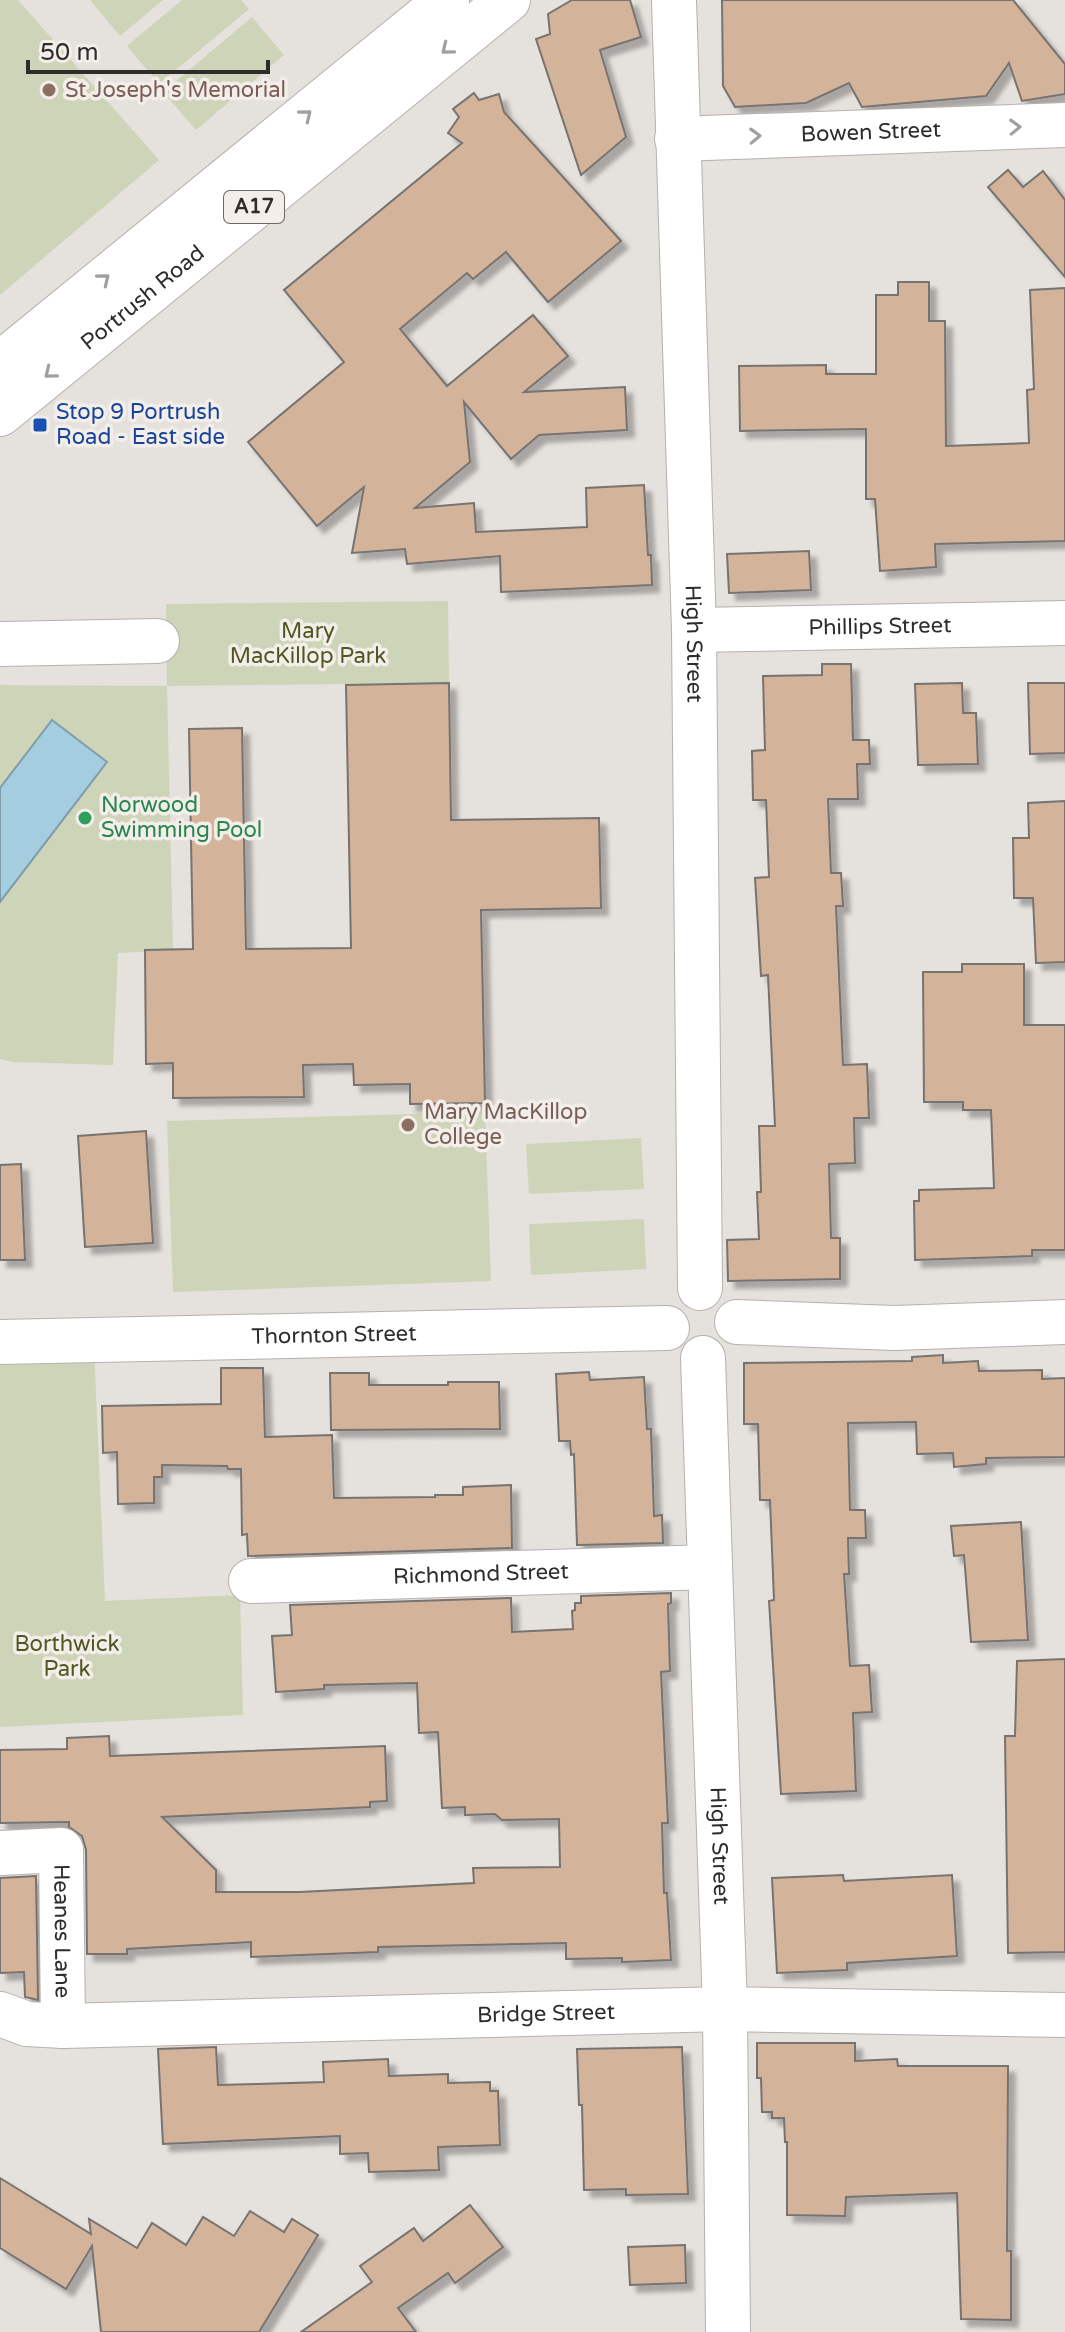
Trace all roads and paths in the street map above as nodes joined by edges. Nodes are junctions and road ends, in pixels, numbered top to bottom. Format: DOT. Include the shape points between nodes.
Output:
graph roads {
  1 [pos="447,0"];
  2 [pos="508,0"];
  3 [pos="674,0"];
  4 [pos="1065,125"];
  5 [pos="677,139"];
  6 [pos="0,364"];
  7 [pos="0,414"];
  8 [pos="1065,623"];
  9 [pos="694,630"];
  10 [pos="157,641"];
  11 [pos="0,644"];
  12 [pos="700,1288"];
  13 [pos="737,1322"];
  14 [pos="1065,1322"];
  15 [pos="667,1328"];
  16 [pos="0,1342"];
  17 [pos="703,1358"];
  18 [pos="710,1567"];
  19 [pos="251,1581"];
  20 [pos="0,1853"];
  21 [pos="725,2009"];
  22 [pos="1065,2015"];
  23 [pos="22,2026"];
  24 [pos="728,2332"];
  6 -- 1 [label="main road, Portrush Road / A17, one-way"];
  2 -- 7 [label="main road, Portrush Road / A17, one-way"];
  3 -- 5 [label="main road, High Street"];
  5 -- 4 [label="main road, Bowen Street, one-way"];
  5 -- 9 [label="main road, High Street"];
  8 -- 9 [label="main road, Phillips Street"];
  9 -- 12 [label="main road, High Street"];
  10 -- 11 [label="main road"];
  12 -- 13 [label="main road" via="730,1301"];
  12 -- 15 [label="main road" via="679,1296 667,1316"];
  13 -- 14 [label="main road" via="894,1328"];
  13 -- 17 [label="main road" via="731,1343"];
  15 -- 16 [label="main road, Thornton Street"];
  15 -- 17 [label="main road" via="676,1346"];
  17 -- 18 [label="main road, High Street"];
  18 -- 19 [label="main road, Richmond Street"];
  18 -- 21 [label="main road, High Street"];
  20 -- 23 [label="main road, Heanes Lane" via="61,1850"];
  21 -- 22 [label="main road, Bridge Street"];
  21 -- 23 [label="main road, Bridge Street"];
  21 -- 24 [label="main road, High Street"];
}
